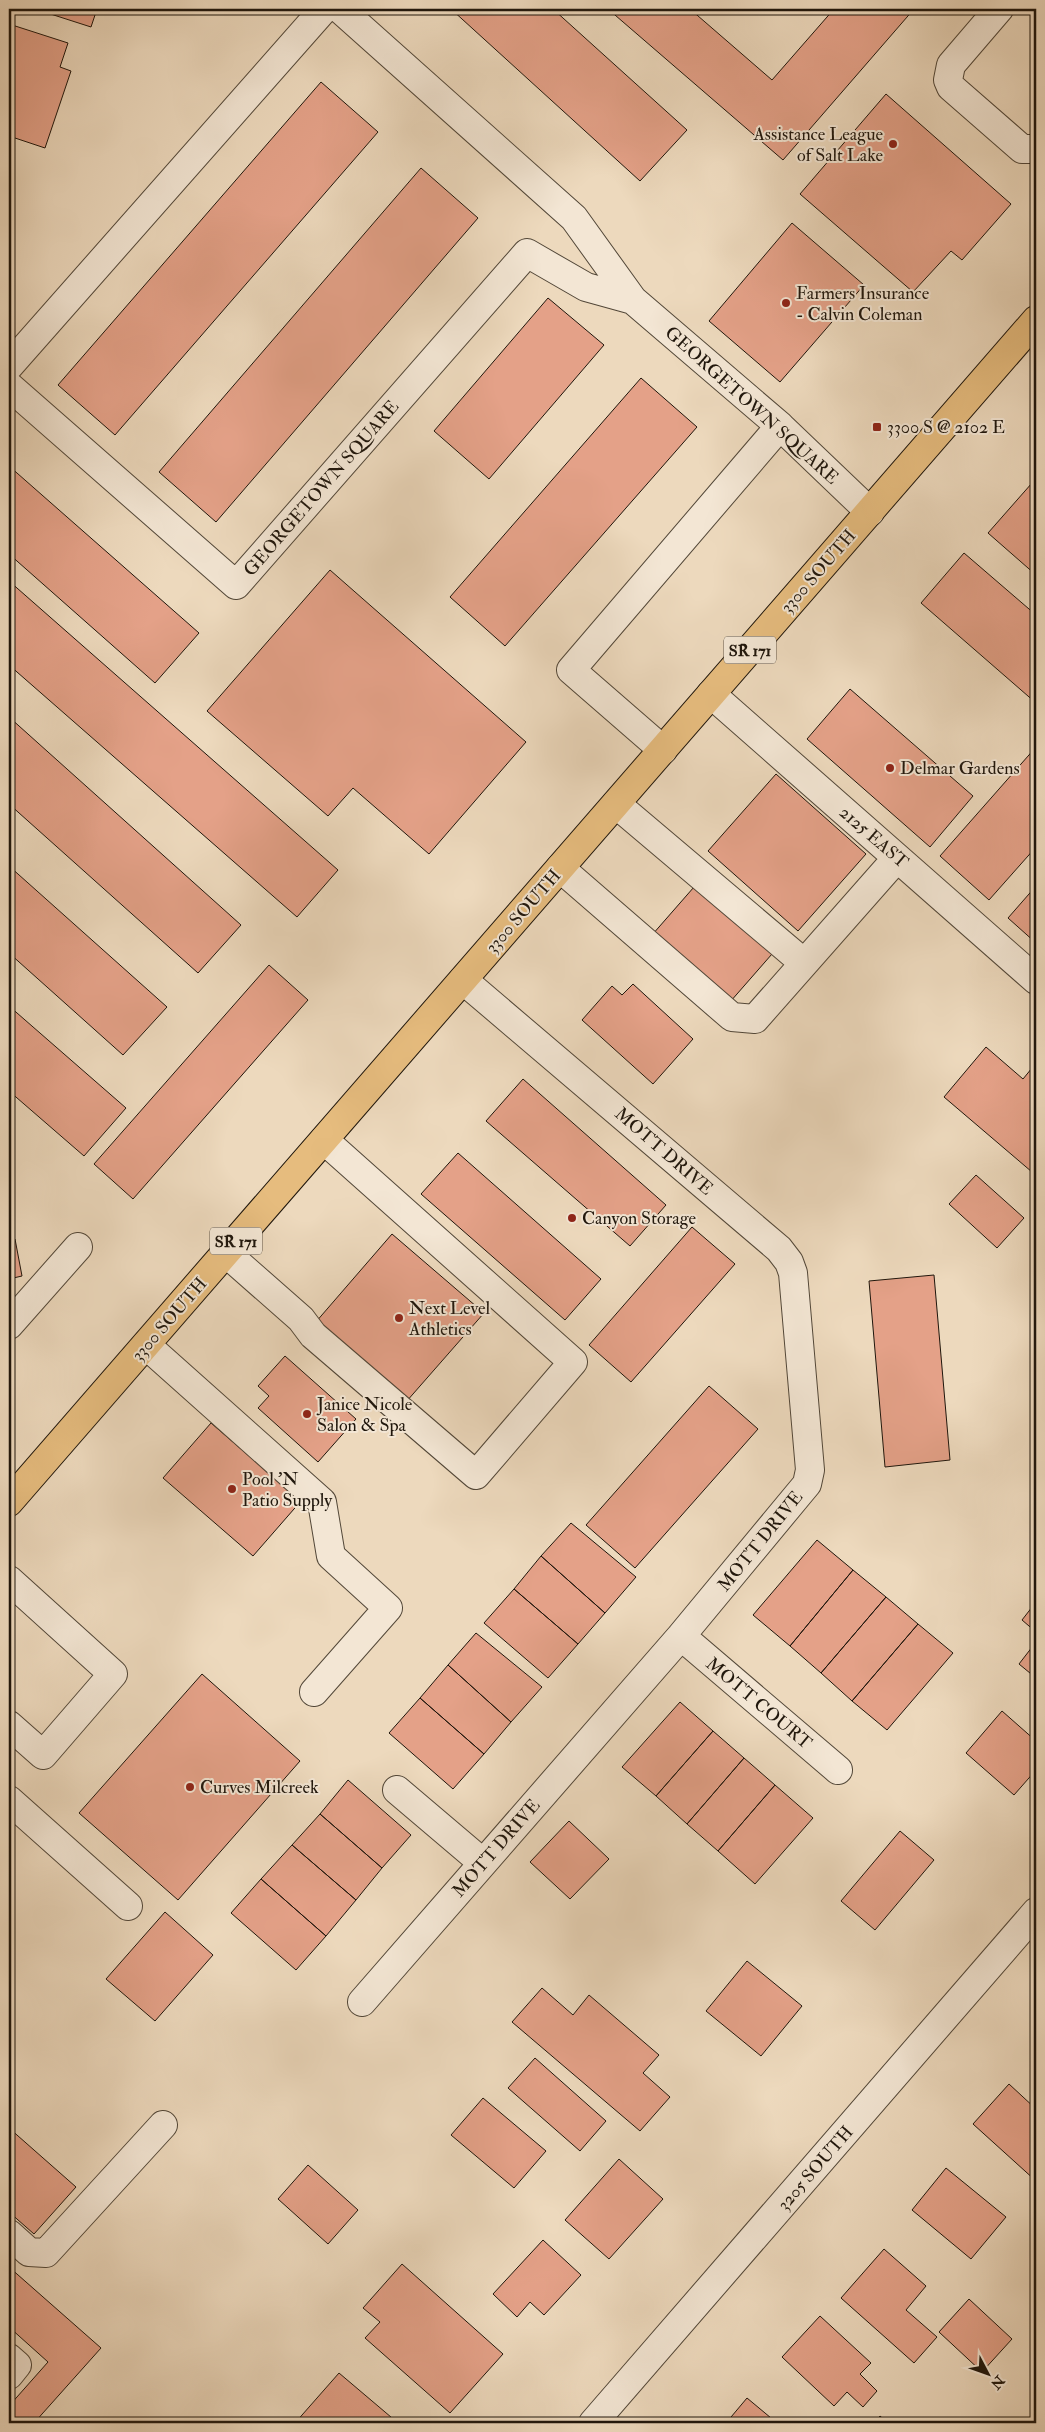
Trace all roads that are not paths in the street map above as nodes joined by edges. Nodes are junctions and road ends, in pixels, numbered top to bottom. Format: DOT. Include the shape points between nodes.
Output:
graph roads {
  1 [pos="324,9"];
  2 [pos="340,9"];
  3 [pos="999,9"];
  4 [pos="1036,149"];
  5 [pos="633,300"];
  6 [pos="1036,320"];
  7 [pos="9,366"];
  8 [pos="9,386"];
  9 [pos="780,426"];
  10 [pos="870,512"];
  11 [pos="711,694"];
  12 [pos="663,750"];
  13 [pos="616,804"];
  14 [pos="897,858"];
  15 [pos="560,868"];
  16 [pos="804,963"];
  17 [pos="463,980"];
  18 [pos="1036,980"];
  19 [pos="324,1140"];
  20 [pos="78,1247"];
  21 [pos="226,1252"];
  22 [pos="9,1325"];
  23 [pos="146,1344"];
  24 [pos="9,1502"];
  25 [pos="9,1580"];
  26 [pos="681,1636"];
  27 [pos="314,1692"];
  28 [pos="9,1725"];
  29 [pos="838,1770"];
  30 [pos="397,1790"];
  31 [pos="9,1800"];
  32 [pos="483,1863"];
  33 [pos="128,1906"];
  34 [pos="1036,1912"];
  35 [pos="362,2002"];
  36 [pos="163,2125"];
  37 [pos="9,2234"];
  38 [pos="9,2358"];
  39 [pos="9,2375"];
  40 [pos="593,2423"];
  1 -- 7 [label="street"];
  2 -- 5 [label="street, GEORGETOWN SQUARE" via="574,218"];
  3 -- 4 [label="street" via="951,65 948,80 951,87 1022,149"];
  5 -- 8 [label="street, GEORGETOWN SQUARE" via="586,287 527,253 236,584"];
  5 -- 9 [label="street, GEORGETOWN SQUARE"];
  6 -- 10 [label="main road, 3300 SOUTH / SR 171"];
  9 -- 10 [label="street, GEORGETOWN SQUARE"];
  9 -- 12 [label="street" via="571,670"];
  10 -- 11 [label="main road, 3300 SOUTH / SR 171"];
  11 -- 12 [label="main road, 3300 SOUTH / SR 171"];
  11 -- 14 [label="street, 2125 EAST"];
  12 -- 13 [label="main road, 3300 SOUTH / SR 171"];
  13 -- 15 [label="main road, 3300 SOUTH / SR 171"];
  13 -- 16 [label="street"];
  14 -- 16 [label="street"];
  14 -- 18 [label="street, 2125 EAST"];
  15 -- 16 [label="street" via="732,1017 755,1019"];
  15 -- 17 [label="main road, 3300 SOUTH / SR 171"];
  17 -- 19 [label="main road, 3300 SOUTH / SR 171"];
  17 -- 26 [label="street, MOTT DRIVE" via="779,1250 793,1272 810,1453 806,1484"];
  19 -- 21 [label="main road, 3300 SOUTH / SR 171"];
  19 -- 21 [label="street" via="573,1362 476,1475 313,1335 300,1319"];
  20 -- 22 [label="street"];
  21 -- 23 [label="main road, 3300 SOUTH / SR 171"];
  23 -- 24 [label="main road, 3300 SOUTH / SR 171"];
  23 -- 27 [label="street" via="322,1502 331,1556 388,1608"];
  25 -- 28 [label="street" via="113,1674 43,1755"];
  26 -- 29 [label="street, MOTT COURT"];
  26 -- 32 [label="street, MOTT DRIVE"];
  30 -- 32 [label="street"];
  31 -- 33 [label="street"];
  32 -- 35 [label="street, MOTT DRIVE"];
  34 -- 40 [label="street, 3205 SOUTH"];
  36 -- 37 [label="street" via="46,2253 29,2252"];
  38 -- 39 [label="street" via="17,2365"];
}
